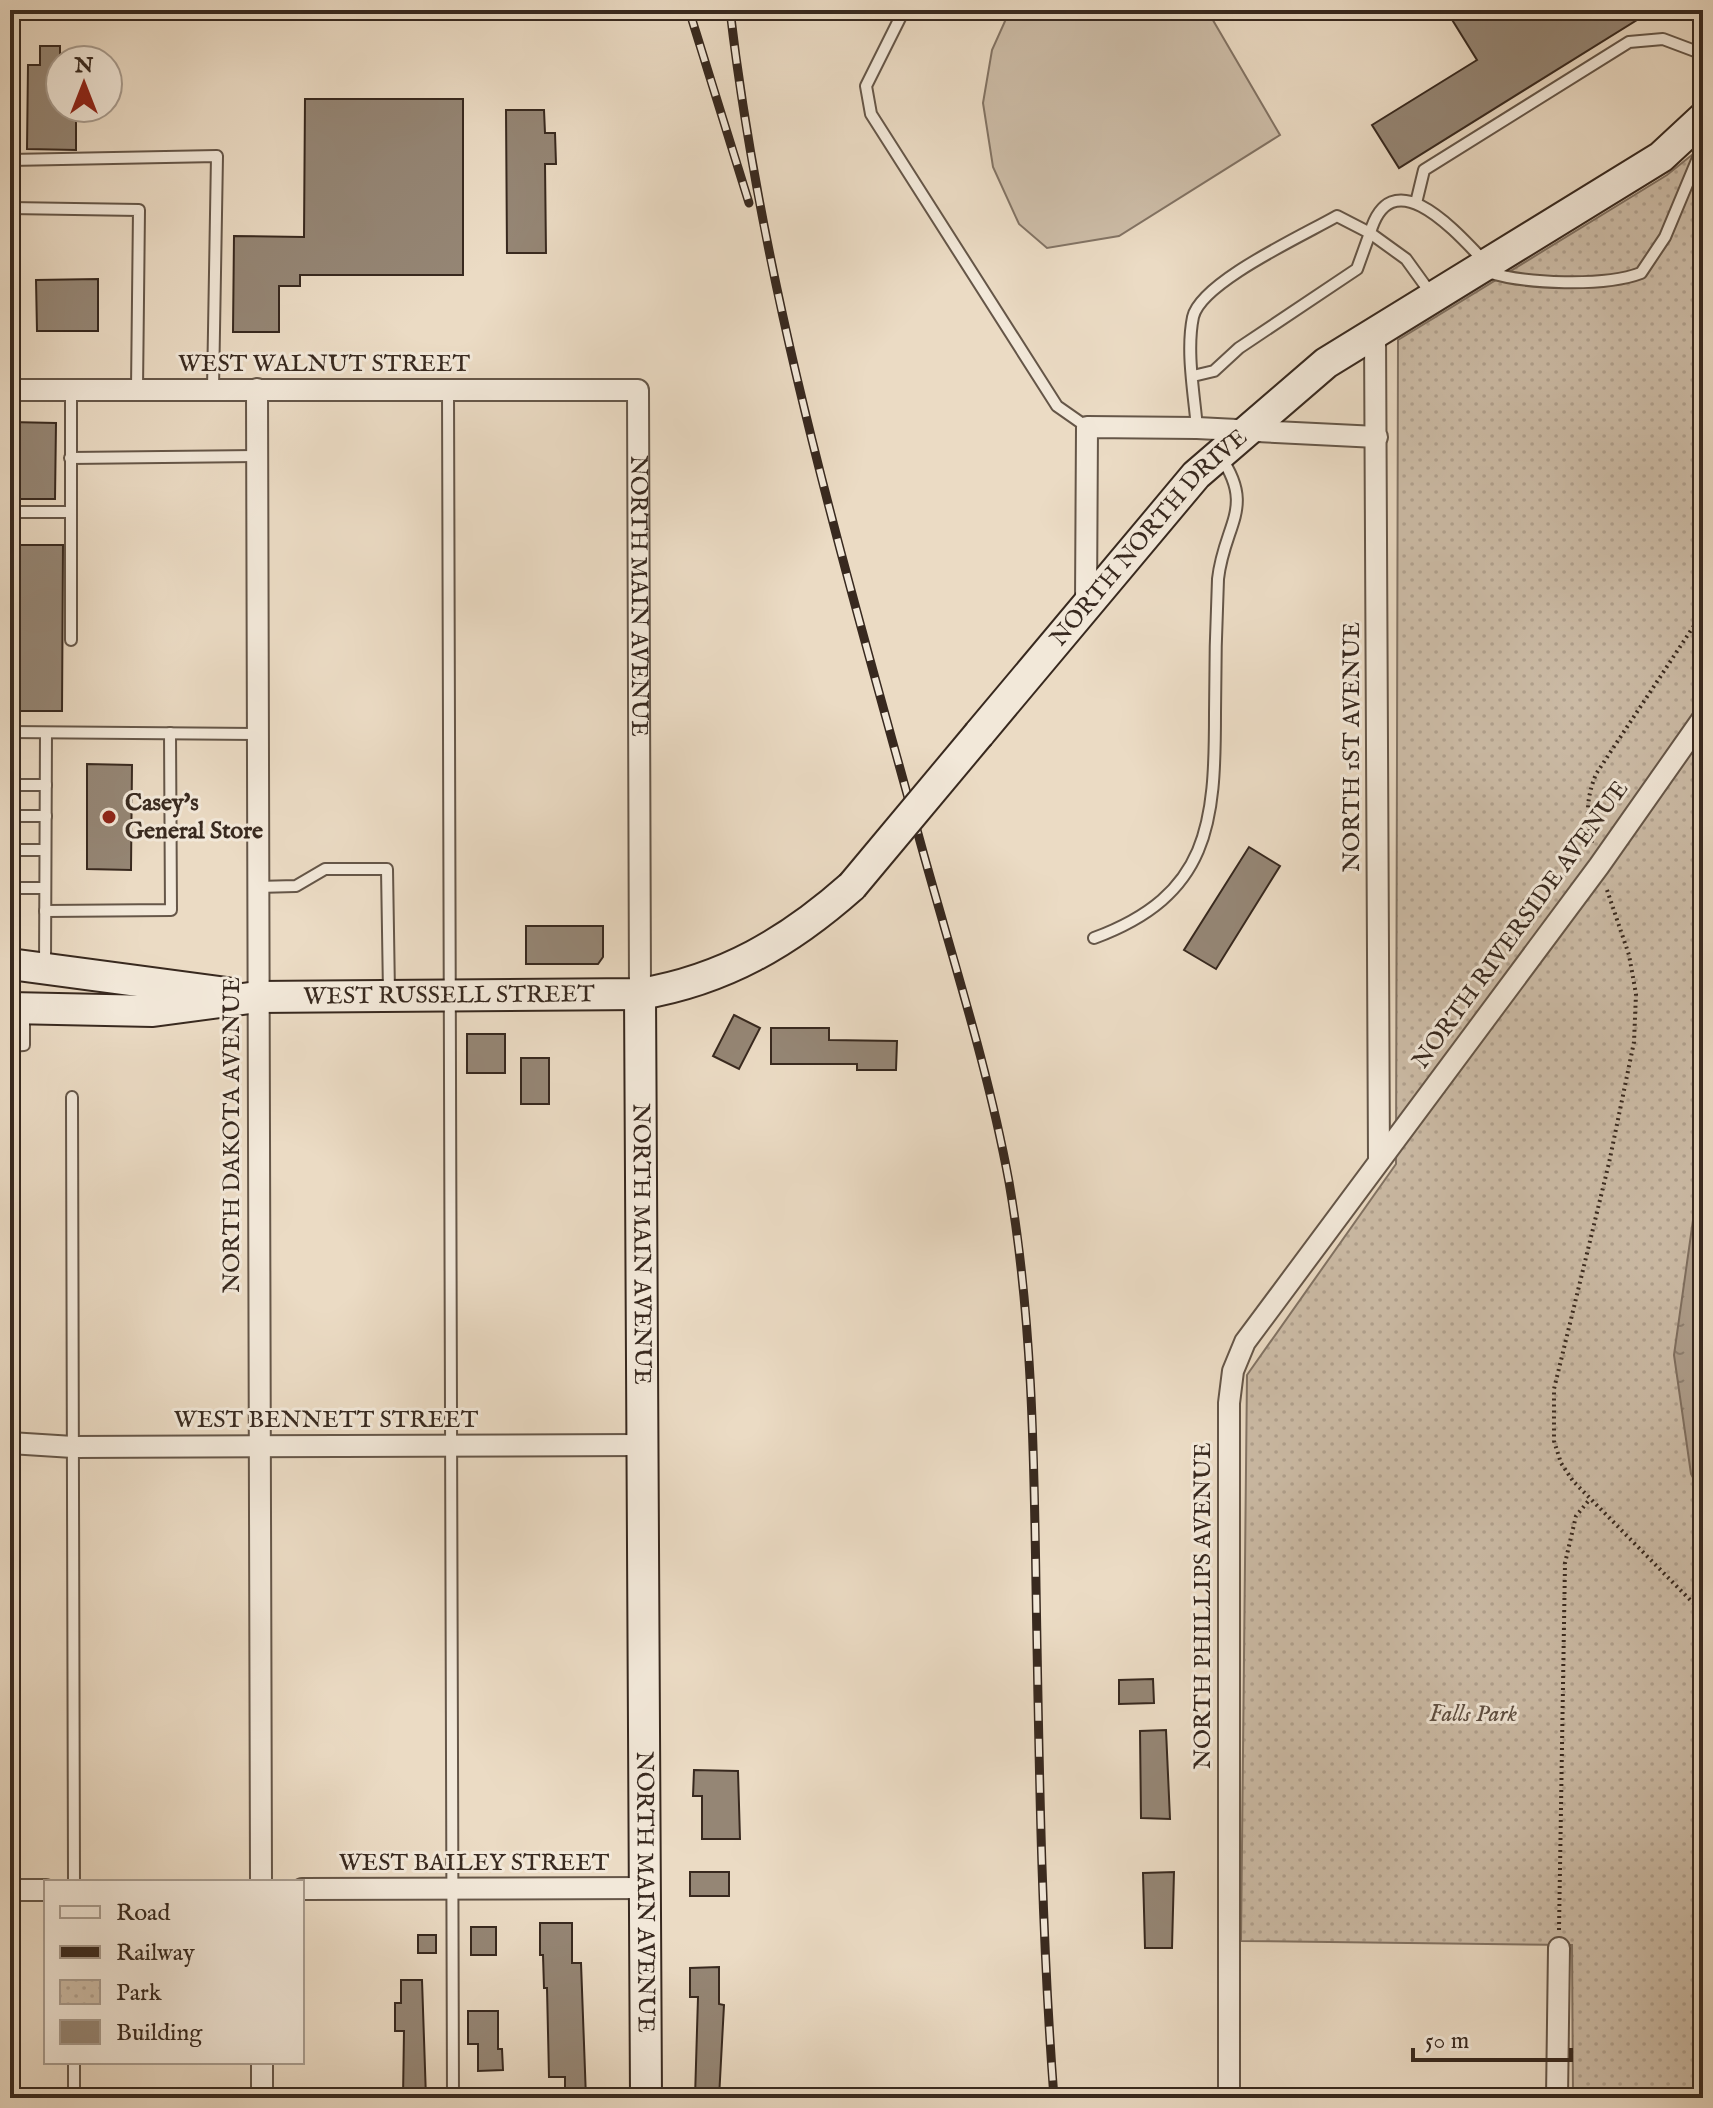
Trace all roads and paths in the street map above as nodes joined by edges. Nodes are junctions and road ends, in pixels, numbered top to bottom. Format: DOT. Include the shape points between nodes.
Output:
graph roads {
  1 [pos="904,10"];
  2 [pos="1703,54"];
  3 [pos="1703,118"];
  4 [pos="1703,146"];
  5 [pos="10,160"];
  6 [pos="1416,203"];
  7 [pos="10,208"];
  8 [pos="1370,233"];
  9 [pos="1482,266"];
  10 [pos="1433,297"];
  11 [pos="1375,332"];
  12 [pos="1193,376"];
  13 [pos="137,389"];
  14 [pos="213,389"];
  15 [pos="257,389"];
  16 [pos="10,390"];
  17 [pos="71,390"];
  18 [pos="448,390"];
  19 [pos="638,390"];
  20 [pos="1087,427"];
  21 [pos="1197,428"];
  22 [pos="1245,432"];
  23 [pos="1377,437"];
  24 [pos="1219,454"];
  25 [pos="257,456"];
  26 [pos="70,458"];
  27 [pos="10,512"];
  28 [pos="70,512"];
  29 [pos="1086,604"];
  30 [pos="1703,612"];
  31 [pos="71,640"];
  32 [pos="1703,718"];
  33 [pos="10,732"];
  34 [pos="46,733"];
  35 [pos="170,733"];
  36 [pos="257,734"];
  37 [pos="17,785"];
  38 [pos="46,785"];
  39 [pos="17,816"];
  40 [pos="46,816"];
  41 [pos="17,850"];
  42 [pos="45,850"];
  43 [pos="1599,866"];
  44 [pos="257,887"];
  45 [pos="10,888"];
  46 [pos="45,888"];
  47 [pos="45,911"];
  48 [pos="1094,938"];
  49 [pos="10,964"];
  50 [pos="45,968"];
  51 [pos="640,994"];
  52 [pos="389,996"];
  53 [pos="257,997"];
  54 [pos="451,997"];
  55 [pos="17,1008"];
  56 [pos="10,1046"];
  57 [pos="72,1097"];
  58 [pos="1379,1161"];
  59 [pos="10,1443"];
  60 [pos="642,1445"];
  61 [pos="450,1446"];
  62 [pos="73,1447"];
  63 [pos="259,1447"];
  64 [pos="1590,1499"];
  65 [pos="1703,1613"];
  66 [pos="74,1880"];
  67 [pos="261,1880"];
  68 [pos="646,1888"];
  69 [pos="304,1889"];
  70 [pos="10,1890"];
  71 [pos="44,1890"];
  72 [pos="453,1890"];
  73 [pos="1559,1948"];
  74 [pos="74,2064"];
  75 [pos="262,2064"];
  76 [pos="74,2098"];
  77 [pos="262,2098"];
  78 [pos="453,2098"];
  79 [pos="646,2098"];
  80 [pos="1229,2098"];
  81 [pos="1557,2098"];
  1 -- 20 [label="lane" via="866,86 871,114 1057,406"];
  2 -- 6 [label="lane" via="1663,39 1629,42 1424,170"];
  3 -- 9 [label="main road, NORTH NORTH DRIVE" via="1661,157"];
  4 -- 9 [label="lane" via="1665,237 1641,273 1615,280 1526,279 1506,278"];
  5 -- 14 [label="lane" via="217,156"];
  6 -- 8 [label="lane" via="1390,204 1375,216"];
  6 -- 9 [label="lane" via="1429,208"];
  7 -- 13 [label="lane" via="139,210"];
  8 -- 10 [label="lane" via="1406,259"];
  8 -- 12 [label="lane" via="1357,269 1239,348 1214,371"];
  8 -- 12 [label="lane" via="1337,216 1211,290 1194,314"];
  9 -- 10 [label="main road, NORTH NORTH DRIVE"];
  10 -- 11 [label="main road, NORTH NORTH DRIVE"];
  11 -- 22 [label="main road, NORTH NORTH DRIVE" via="1326,363"];
  11 -- 23 [label="street, NORTH 1ST AVENUE"];
  12 -- 21 [label="lane"];
  13 -- 14 [label="street, WEST WALNUT STREET"];
  13 -- 17 [label="street, WEST WALNUT STREET"];
  14 -- 15 [label="street, WEST WALNUT STREET"];
  15 -- 18 [label="street, WEST WALNUT STREET"];
  15 -- 25 [label="street, NORTH DAKOTA AVENUE"];
  16 -- 17 [label="street, WEST WALNUT STREET"];
  17 -- 26 [label="lane"];
  18 -- 19 [label="street, WEST WALNUT STREET"];
  18 -- 54 [label="lane"];
  19 -- 51 [label="street, NORTH MAIN AVENUE"];
  20 -- 21 [label="street"];
  20 -- 29 [label="street"];
  21 -- 22 [label="street"];
  22 -- 23 [label="street"];
  22 -- 24 [label="main road, NORTH NORTH DRIVE"];
  23 -- 58 [label="street, NORTH 1ST AVENUE"];
  24 -- 29 [label="main road, NORTH NORTH DRIVE"];
  24 -- 48 [label="lane" via="1236,479 1239,494 1218,579 1213,803 1199,851 1174,891 1152,910"];
  25 -- 26 [label="lane"];
  25 -- 36 [label="street, NORTH DAKOTA AVENUE"];
  26 -- 28 [label="lane"];
  27 -- 28 [label="lane"];
  28 -- 31 [label="lane"];
  29 -- 51 [label="main road, NORTH NORTH DRIVE, bridge" via="852,886 812,922 753,959 679,988"];
  30 -- 43 [label="path" via="1596,774 1587,797 1587,819"];
  32 -- 43 [label="street, NORTH RIVERSIDE AVENUE"];
  33 -- 34 [label="lane"];
  34 -- 35 [label="lane"];
  34 -- 38 [label="lane"];
  35 -- 36 [label="lane"];
  35 -- 47 [label="lane" via="171,910"];
  36 -- 44 [label="street, NORTH DAKOTA AVENUE"];
  37 -- 38 [label="lane"];
  38 -- 40 [label="lane"];
  39 -- 40 [label="lane"];
  40 -- 42 [label="lane"];
  41 -- 42 [label="lane"];
  42 -- 46 [label="lane"];
  43 -- 58 [label="street, NORTH RIVERSIDE AVENUE"];
  43 -- 64 [label="path" via="1629,955 1636,994 1634,1042 1609,1163 1554,1389 1554,1441 1561,1463"];
  44 -- 52 [label="lane" via="296,886 325,869 387,869"];
  44 -- 53 [label="street, NORTH DAKOTA AVENUE"];
  45 -- 46 [label="lane"];
  46 -- 47 [label="lane"];
  47 -- 50 [label="lane"];
  49 -- 50 [label="main road, WEST RUSSELL STREET"];
  50 -- 53 [label="main road, WEST RUSSELL STREET"];
  51 -- 54 [label="main road, WEST RUSSELL STREET"];
  51 -- 60 [label="main road, NORTH MAIN AVENUE"];
  52 -- 53 [label="main road, WEST RUSSELL STREET"];
  52 -- 54 [label="main road, WEST RUSSELL STREET"];
  53 -- 55 [label="main road, WEST RUSSELL STREET" via="153,1011"];
  53 -- 63 [label="street, NORTH DAKOTA AVENUE"];
  54 -- 61 [label="lane"];
  55 -- 56 [label="lane" via="24,1045"];
  57 -- 62 [label="lane"];
  58 -- 80 [label="street, NORTH PHILLIPS AVENUE" via="1245,1342 1233,1371"];
  59 -- 62 [label="street, WEST BENNETT STREET"];
  60 -- 61 [label="street, WEST BENNETT STREET"];
  60 -- 68 [label="main road, NORTH MAIN AVENUE"];
  61 -- 63 [label="street, WEST BENNETT STREET"];
  61 -- 72 [label="lane"];
  62 -- 63 [label="street, WEST BENNETT STREET"];
  62 -- 66 [label="lane"];
  63 -- 67 [label="street, NORTH DAKOTA AVENUE"];
  64 -- 65 [label="path"];
  64 -- 73 [label="path" via="1576,1516 1565,1563"];
  68 -- 72 [label="street, WEST BAILEY STREET"];
  68 -- 79 [label="main road, NORTH MAIN AVENUE"];
  69 -- 72 [label="street, WEST BAILEY STREET"];
  70 -- 71 [label="street"];
  72 -- 78 [label="lane"];
  73 -- 81 [label="street"];
  74 -- 76 [label="lane"];
  75 -- 77 [label="street"];
}
